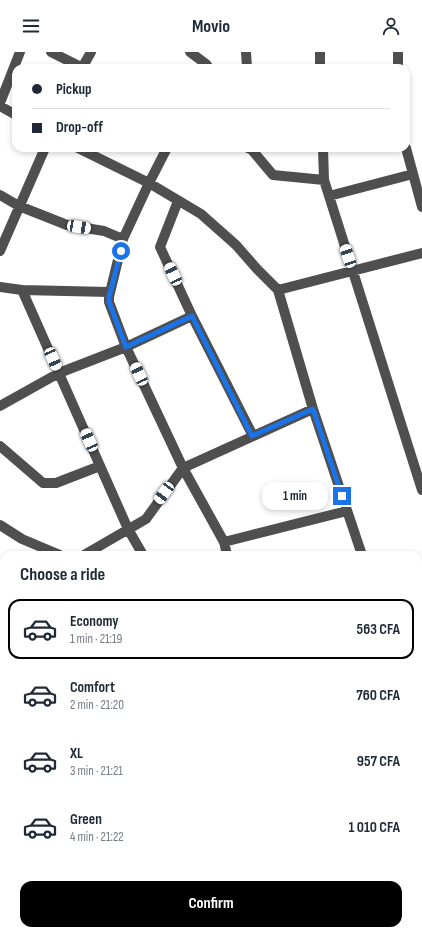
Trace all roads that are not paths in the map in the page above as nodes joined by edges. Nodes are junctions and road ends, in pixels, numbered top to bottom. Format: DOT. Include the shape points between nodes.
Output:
graph roads {
  1 [pos="20,52"];
  2 [pos="50,52"];
  3 [pos="91,52"];
  4 [pos="190,52"];
  5 [pos="246,52"];
  6 [pos="320,52"];
  7 [pos="398,52"];
  8 [pos="15,64"];
  9 [pos="75,64"];
  10 [pos="85,64"];
  11 [pos="206,64"];
  12 [pos="247,64"];
  13 [pos="320,64"];
  14 [pos="398,64"];
  15 [pos="12,72"];
  16 [pos="0,103"];
  17 [pos="0,106"];
  18 [pos="12,113"];
  19 [pos="43,152"];
  20 [pos="86,152"];
  21 [pos="165,152"];
  22 [pos="254,152"];
  23 [pos="323,152"];
  24 [pos="407,152"];
  25 [pos="413,174"];
  26 [pos="324,180"];
  27 [pos="148,183"];
  28 [pos="0,195"];
  29 [pos="329,196"];
  30 [pos="178,201"];
  31 [pos="19,206"];
  32 [pos="422,207"];
  33 [pos="123,239"];
  34 [pos="0,251"];
  35 [pos="422,253"];
  36 [pos="353,272"];
  37 [pos="0,288"];
  38 [pos="22,290"];
  39 [pos="278,290"];
  40 [pos="109,292"];
  41 [pos="192,316"];
  42 [pos="126,347"];
  43 [pos="59,373"];
  44 [pos="0,406"];
  45 [pos="313,409"];
  46 [pos="252,436"];
  47 [pos="0,446"];
  48 [pos="100,466"];
  49 [pos="183,468"];
  50 [pos="422,490"];
  51 [pos="347,511"];
  52 [pos="0,525"];
  53 [pos="128,529"];
  54 [pos="224,542"];
  55 [pos="50,551"];
  56 [pos="91,551"];
  57 [pos="141,551"];
  58 [pos="226,551"];
  59 [pos="361,551"];
  1 -- 8 [label="street"];
  2 -- 9 [label="street"];
  3 -- 10 [label="street"];
  4 -- 11 [label="street"];
  5 -- 12 [label="street"];
  6 -- 13 [label="street"];
  7 -- 14 [label="street"];
  15 -- 16 [label="street"];
  17 -- 18 [label="street"];
  19 -- 31 [label="street"];
  20 -- 27 [label="street"];
  21 -- 27 [label="street"];
  22 -- 26 [label="street" via="273,175"];
  23 -- 26 [label="street"];
  24 -- 25 [label="street"];
  25 -- 29 [label="street"];
  25 -- 32 [label="street"];
  26 -- 29 [label="street"];
  27 -- 30 [label="street"];
  27 -- 33 [label="street"];
  28 -- 31 [label="street"];
  29 -- 36 [label="street"];
  30 -- 39 [label="street" via="201,214 236,245"];
  30 -- 41 [label="street" via="160,247"];
  31 -- 33 [label="street" via="67,225 104,231"];
  31 -- 34 [label="street"];
  33 -- 40 [label="street"];
  35 -- 36 [label="street"];
  36 -- 39 [label="street"];
  36 -- 50 [label="street"];
  37 -- 38 [label="street"];
  38 -- 40 [label="street"];
  38 -- 43 [label="street"];
  39 -- 45 [label="street"];
  40 -- 42 [label="street" via="109,302"];
  41 -- 42 [label="street"];
  41 -- 46 [label="street"];
  42 -- 43 [label="street"];
  42 -- 49 [label="street"];
  43 -- 44 [label="street"];
  43 -- 48 [label="street"];
  45 -- 46 [label="street"];
  45 -- 51 [label="street"];
  46 -- 49 [label="street"];
  47 -- 48 [label="street" via="43,483 56,483"];
  48 -- 53 [label="street"];
  49 -- 53 [label="street" via="146,518"];
  49 -- 54 [label="street"];
  51 -- 54 [label="street"];
  51 -- 59 [label="street"];
  52 -- 55 [label="street" via="22,539"];
  53 -- 56 [label="street"];
  53 -- 57 [label="street"];
  54 -- 58 [label="street"];
}
